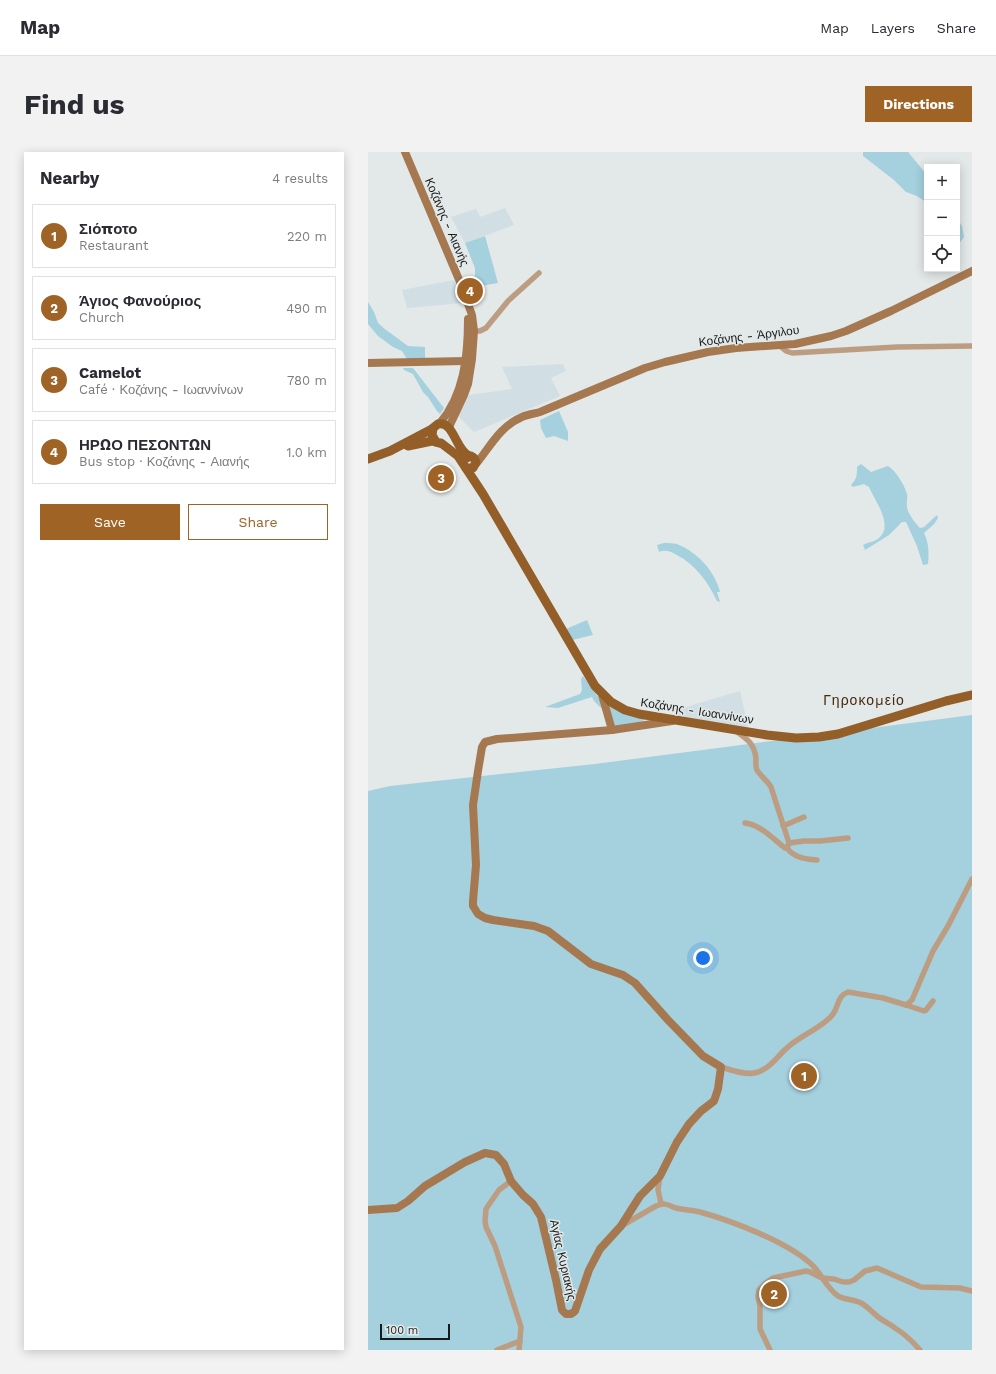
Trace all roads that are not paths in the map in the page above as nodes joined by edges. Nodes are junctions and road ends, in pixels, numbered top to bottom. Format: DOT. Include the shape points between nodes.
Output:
graph roads {
  1 [pos="405,152"];
  2 [pos="972,271"];
  3 [pos="538,274"];
  4 [pos="467,301"];
  5 [pos="474,331"];
  6 [pos="780,346"];
  7 [pos="972,346"];
  8 [pos="465,361"];
  9 [pos="368,363"];
  10 [pos="447,428"];
  11 [pos="432,429"];
  12 [pos="439,442"];
  13 [pos="390,451"];
  14 [pos="368,459"];
  15 [pos="470,462"];
  16 [pos="602,695"];
  17 [pos="972,695"];
  18 [pos="675,720"];
  19 [pos="732,729"];
  20 [pos="612,730"];
  21 [pos="804,817"];
  22 [pos="745,823"];
  23 [pos="783,826"];
  24 [pos="848,838"];
  25 [pos="788,846"];
  26 [pos="817,860"];
  27 [pos="972,879"];
  28 [pos="933,1001"];
  29 [pos="906,1005"];
  30 [pos="721,1068"];
  31 [pos="660,1176"];
  32 [pos="511,1181"];
  33 [pos="661,1203"];
  34 [pos="368,1210"];
  35 [pos="621,1226"];
  36 [pos="822,1278"];
  37 [pos="972,1291"];
  38 [pos="520,1341"];
  39 [pos="496,1350"];
  40 [pos="519,1350"];
  41 [pos="770,1350"];
  42 [pos="920,1350"];
  1 -- 4 [label="street, Κοζάνης - Αιανής"];
  2 -- 6 [label="street, Κοζάνης - Άργιλου" via="846,331"];
  3 -- 5 [label="street" via="508,301 486,328 480,332"];
  4 -- 5 [label="street, Κοζάνης - Αιανής"];
  4 -- 8 [label="street, Κοζάνης - Αιανής"];
  5 -- 10 [label="street, Κοζάνης - Αιανής" via="468,384"];
  6 -- 7 [label="street" via="792,353"];
  6 -- 15 [label="street, Κοζάνης - Άργιλου" via="708,352 645,368 515,420"];
  8 -- 9 [label="street"];
  8 -- 10 [label="street, Κοζάνης - Αιανής"];
  10 -- 11 [label="main road" via="434,426"];
  10 -- 12 [label="main road" via="449,440"];
  10 -- 15 [label="main road, Κοζάνης - Ιωαννίνων"];
  11 -- 12 [label="main road" via="432,435"];
  11 -- 13 [label="main road"];
  12 -- 13 [label="main road" via="432,440"];
  12 -- 15 [label="main road, Κοζάνης - Ιωαννίνων"];
  13 -- 14 [label="main road"];
  15 -- 16 [label="main road, Κοζάνης - Ιωαννίνων" via="483,494 583,667"];
  16 -- 18 [label="main road, Κοζάνης - Ιωαννίνων" via="629,711"];
  16 -- 20 [label="street"];
  17 -- 19 [label="main road, Κοζάνης - Ιωαννίνων" via="829,736 789,738"];
  18 -- 19 [label="main road, Κοζάνης - Ιωαννίνων"];
  18 -- 20 [label="street"];
  19 -- 23 [label="street" via="753,745 756,767 771,787"];
  20 -- 30 [label="street" via="497,739 484,744 473,805 476,865 473,906 478,914 493,920 526,924 548,931 591,964 628,978 703,1056"];
  21 -- 23 [label="street"];
  22 -- 25 [label="street" via="760,828 785,848"];
  23 -- 25 [label="street"];
  24 -- 25 [label="street" via="804,841"];
  25 -- 26 [label="street" via="792,854"];
  27 -- 29 [label="street" via="933,951 912,1000"];
  28 -- 29 [label="street" via="924,1011"];
  29 -- 30 [label="street" via="883,998 843,993 833,1014 788,1047 764,1070 750,1074"];
  30 -- 31 [label="street" via="714,1101 689,1124"];
  31 -- 33 [label="street" via="658,1190"];
  31 -- 35 [label="street" via="640,1196"];
  32 -- 34 [label="street, Αγίας Κυριακής" via="500,1158 486,1153 434,1180 397,1208"];
  32 -- 35 [label="street, Αγίας Κυριακής" via="533,1204 541,1217 562,1310 566,1314 575,1311 589,1270 600,1248"];
  32 -- 38 [label="street" via="499,1190 490,1203 486,1209 485,1220 521,1327"];
  33 -- 35 [label="street, Αγίας Κυριακής"];
  33 -- 36 [label="street" via="713,1216 778,1242 810,1262"];
  36 -- 37 [label="street" via="849,1282 865,1271 877,1268 921,1287 960,1288"];
  36 -- 41 [label="street" via="810,1272 801,1272 770,1280 759,1290 760,1329"];
  36 -- 42 [label="street" via="836,1295 865,1306"];
  38 -- 39 [label="street"];
  38 -- 40 [label="street"];
}
